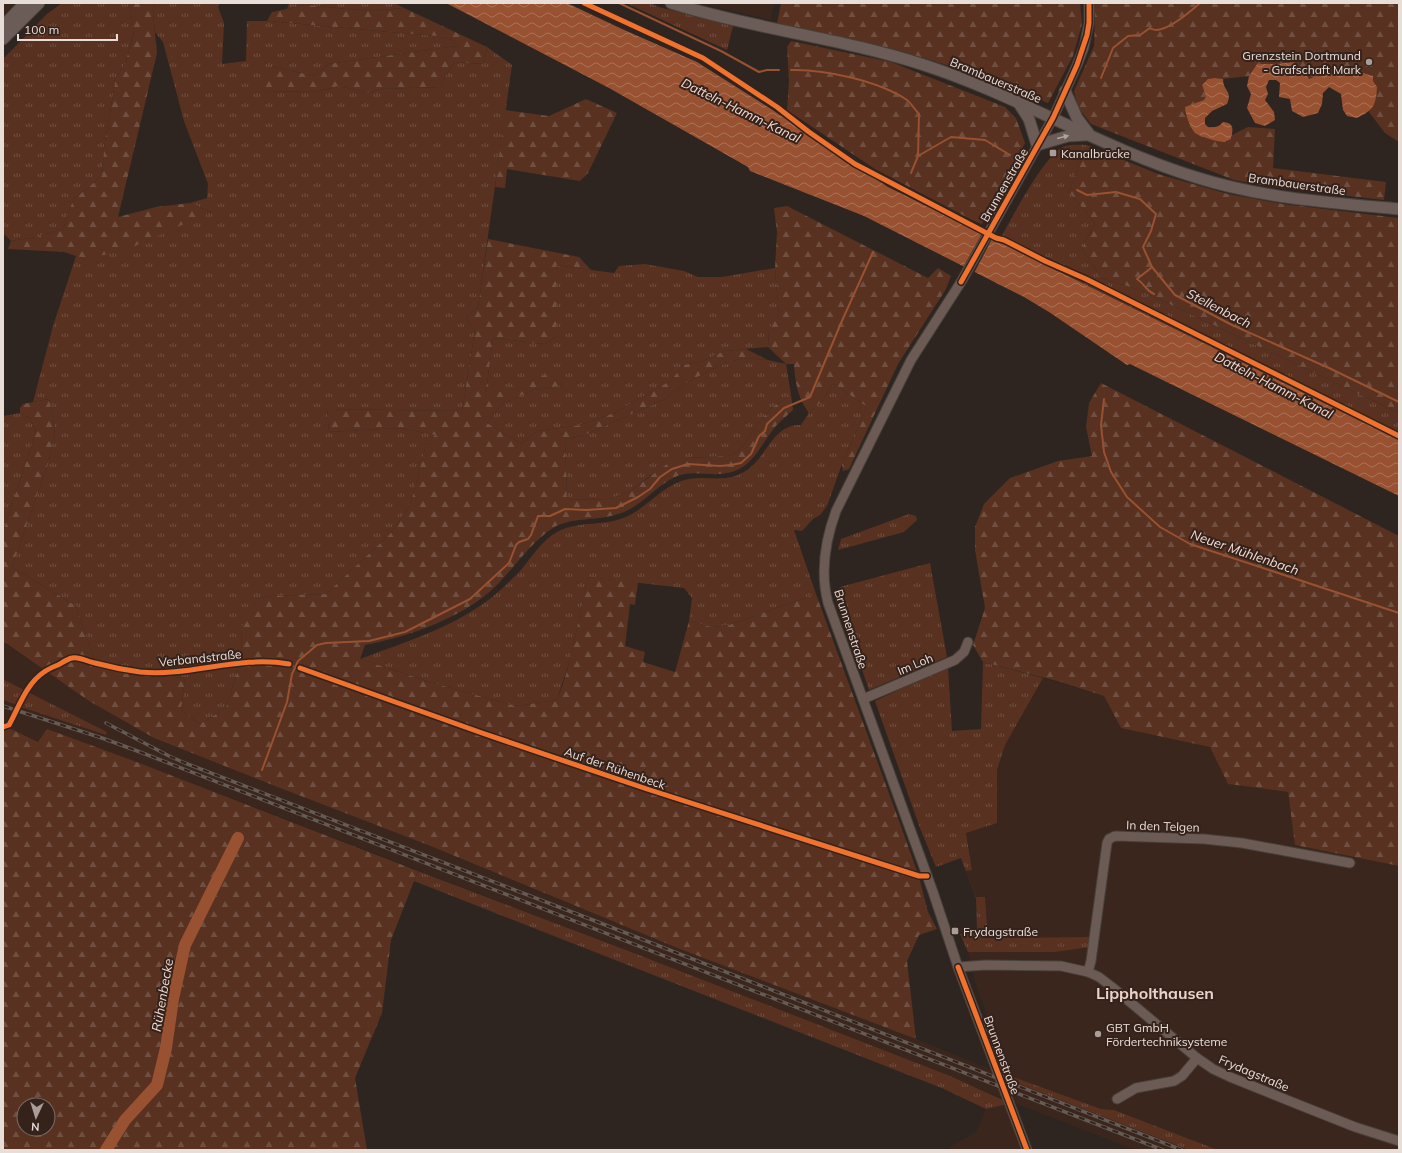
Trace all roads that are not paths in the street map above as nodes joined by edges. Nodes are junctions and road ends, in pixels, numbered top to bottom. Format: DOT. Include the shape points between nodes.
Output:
graph roads {
  1 [pos="25,3"];
  2 [pos="39,3"];
  3 [pos="671,3"];
  4 [pos="1089,3"];
  5 [pos="3,26"];
  6 [pos="3,39"];
  7 [pos="1065,91"];
  8 [pos="1018,102"];
  9 [pos="1053,118"];
  10 [pos="1089,135"];
  11 [pos="1038,145"];
  12 [pos="1399,209"];
  13 [pos="968,642"];
  14 [pos="863,699"];
  15 [pos="1350,863"];
  16 [pos="958,966"];
  17 [pos="1088,972"];
  18 [pos="1197,1058"];
  19 [pos="1117,1099"];
  20 [pos="1399,1141"];
  21 [pos="1027,1150"];
  1 -- 5 [label="main road"];
  2 -- 6 [label="main road"];
  3 -- 8 [label="main road, Brambauerstraße" via="749,24 897,57 962,78"];
  4 -- 7 [label="street, Brunnenstraße" via="1087,35"];
  7 -- 9 [label="street, Brunnenstraße"];
  7 -- 10 [label="main road" via="1077,118"];
  8 -- 9 [label="main road, Brambauerstraße"];
  8 -- 11 [label="main road" via="1029,119"];
  9 -- 10 [label="main road, Brambauerstraße"];
  9 -- 11 [label="street, Brunnenstraße"];
  11 -- 10 [label="main road, one-way" via="1068,136"];
  10 -- 12 [label="main road, Brambauerstraße" via="1164,167 1223,185 1270,195"];
  11 -- 14 [label="street, Brunnenstraße" via="961,282 911,360 836,511 828,535 824,575 826,596"];
  13 -- 14 [label="street, Im Loh" via="964,652 955,660"];
  14 -- 16 [label="street, Brunnenstraße"];
  15 -- 17 [label="street, In den Telgen" via="1242,843 1183,838 1111,837 1107,843"];
  16 -- 17 [label="street, Frydagstraße" via="1061,966"];
  16 -- 21 [label="street, Brunnenstraße"];
  17 -- 18 [label="street, Frydagstraße" via="1112,987"];
  18 -- 19 [label="street" via="1182,1076 1174,1081 1136,1088"];
  18 -- 20 [label="street, Frydagstraße" via="1237,1080"];
}
